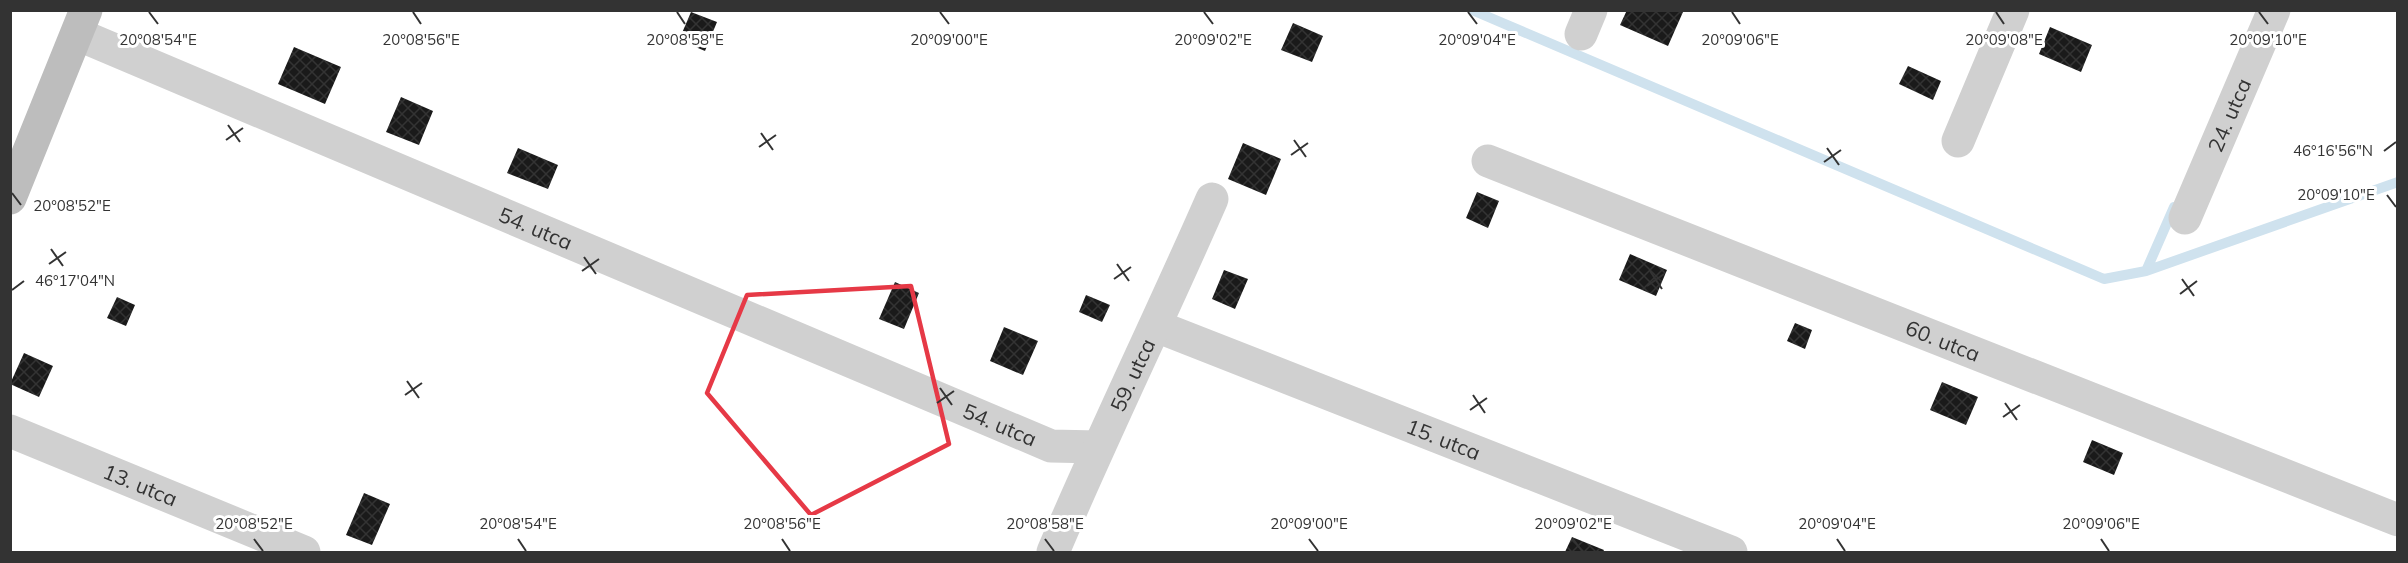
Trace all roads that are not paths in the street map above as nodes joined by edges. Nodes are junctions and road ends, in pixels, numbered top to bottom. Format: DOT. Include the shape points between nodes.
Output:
graph roads {
  1 [pos="2013,10"];
  2 [pos="2274,10"];
  3 [pos="81,22"];
  4 [pos="1958,141"];
  5 [pos="1488,161"];
  6 [pos="10,198"];
  7 [pos="1212,200"];
  8 [pos="2185,218"];
  9 [pos="1156,326"];
  10 [pos="10,431"];
  11 [pos="1098,447"];
  12 [pos="2397,520"];
  13 [pos="304,552"];
  14 [pos="1053,552"];
  15 [pos="1731,552"];
  1 -- 4 [label="street"];
  2 -- 8 [label="street, 24. utca"];
  3 -- 6 [label="street"];
  3 -- 11 [label="street, 54. utca" via="1051,446"];
  5 -- 12 [label="street, 60. utca"];
  7 -- 9 [label="street, 59. utca"];
  9 -- 11 [label="street, 59. utca"];
  9 -- 15 [label="street, 15. utca"];
  10 -- 13 [label="street, 13. utca"];
  11 -- 14 [label="street, 59. utca"];
}
